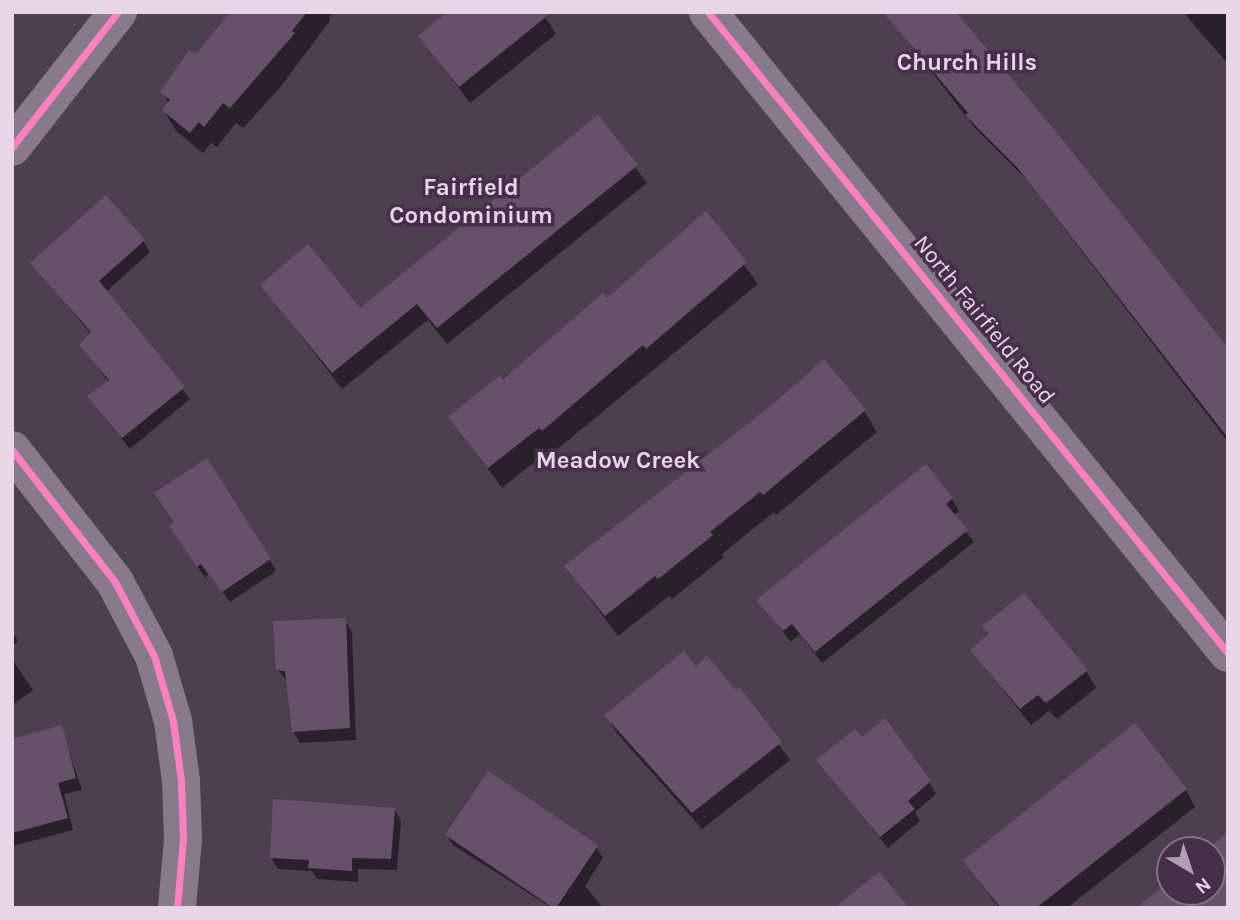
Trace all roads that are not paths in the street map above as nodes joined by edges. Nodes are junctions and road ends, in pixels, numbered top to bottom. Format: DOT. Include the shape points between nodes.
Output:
graph roads {
  1 [pos="118,12"];
  2 [pos="708,12"];
  3 [pos="12,147"];
  4 [pos="12,450"];
  5 [pos="1228,653"];
  6 [pos="177,908"];
  1 -- 3 [label="main road"];
  2 -- 5 [label="main road, North Fairfield Road"];
  4 -- 6 [label="main road" via="115,582 154,656 173,722 181,781 183,839"];
}
